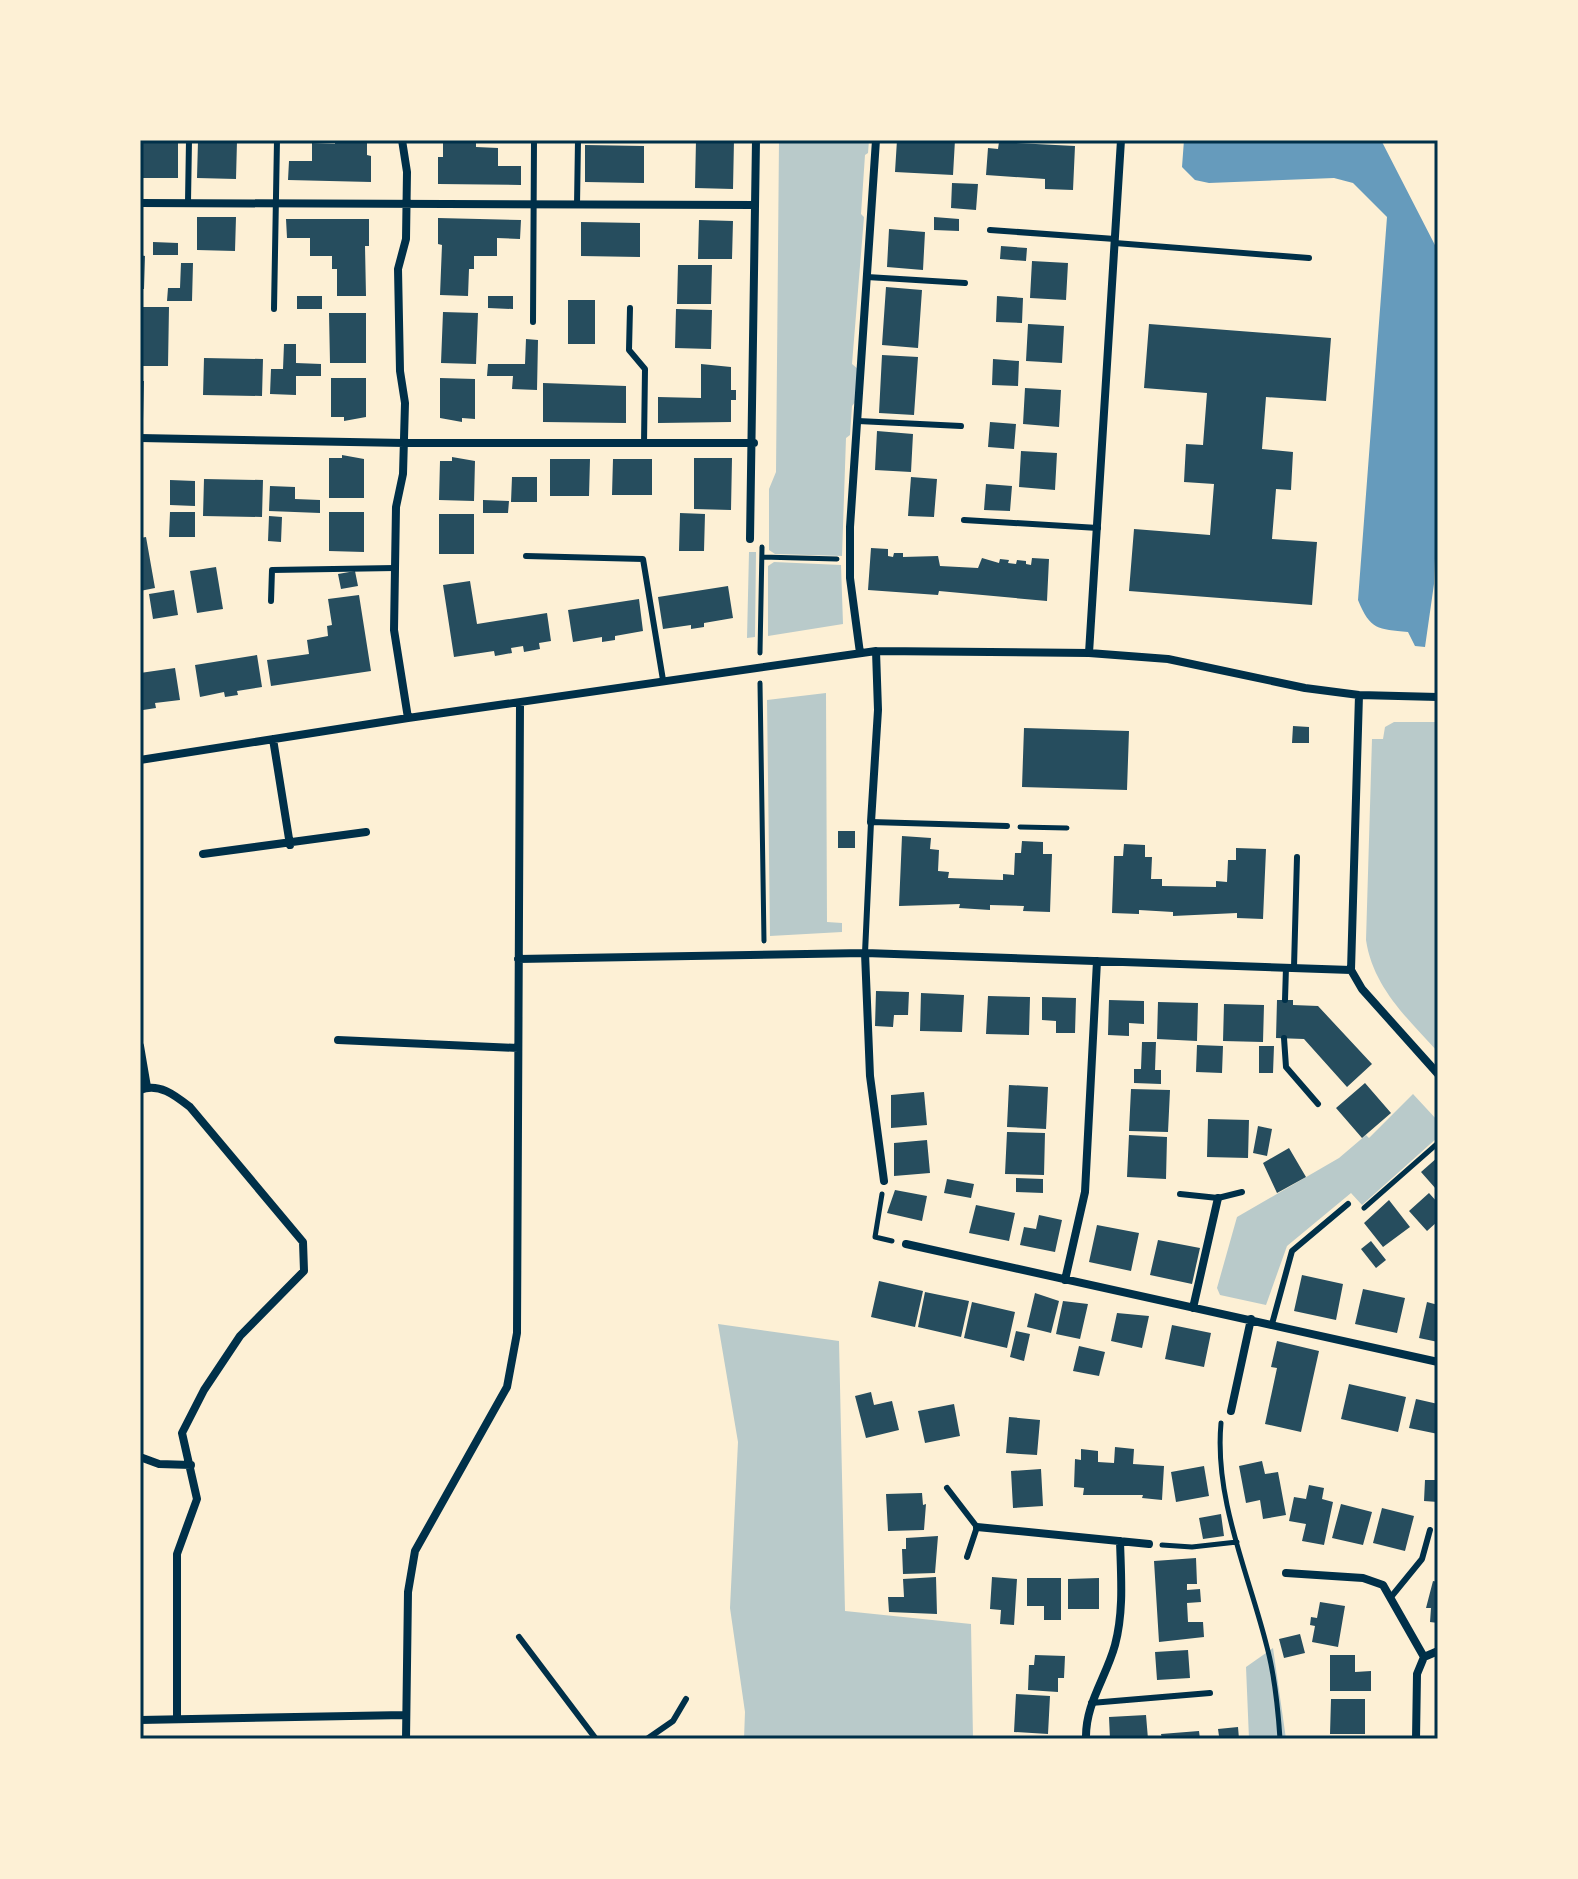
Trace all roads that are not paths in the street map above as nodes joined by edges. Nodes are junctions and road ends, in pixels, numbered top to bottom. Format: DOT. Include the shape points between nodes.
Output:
graph roads {
  1 [pos="189,140"];
  2 [pos="277,140"];
  3 [pos="402,140"];
  4 [pos="534,140"];
  5 [pos="578,140"];
  6 [pos="756,140"];
  7 [pos="876,140"];
  8 [pos="1121,140"];
  9 [pos="188,202"];
  10 [pos="140,203"];
  11 [pos="276,204"];
  12 [pos="407,204"];
  13 [pos="534,205"];
  14 [pos="577,205"];
  15 [pos="755,205"];
  16 [pos="990,230"];
  17 [pos="1115,241"];
  18 [pos="1309,258"];
  19 [pos="867,277"];
  20 [pos="965,283"];
  21 [pos="630,308"];
  22 [pos="274,309"];
  23 [pos="533,322"];
  24 [pos="858,421"];
  25 [pos="961,426"];
  26 [pos="140,438"];
  27 [pos="404,443"];
  28 [pos="754,443"];
  29 [pos="644,444"];
  30 [pos="964,520"];
  31 [pos="1098,528"];
  32 [pos="750,539"];
  33 [pos="526,556"];
  34 [pos="395,568"];
  35 [pos="271,601"];
  36 [pos="876,651"];
  37 [pos="860,653"];
  38 [pos="1089,653"];
  39 [pos="663,680"];
  40 [pos="1359,695"];
  41 [pos="1438,697"];
  42 [pos="520,704"];
  43 [pos="408,718"];
  44 [pos="273,739"];
  45 [pos="140,760"];
  46 [pos="871,822"];
  47 [pos="1007,826"];
  48 [pos="366,832"];
  49 [pos="290,845"];
  50 [pos="203,854"];
  51 [pos="1297,857"];
  52 [pos="865,953"];
  53 [pos="518,959"];
  54 [pos="1097,961"];
  55 [pos="1290,967"];
  56 [pos="1351,970"];
  57 [pos="1285,1000"];
  58 [pos="1284,1038"];
  59 [pos="338,1040"];
  60 [pos="140,1046"];
  61 [pos="518,1048"];
  62 [pos="1438,1074"];
  63 [pos="143,1089"];
  64 [pos="1318,1104"];
  65 [pos="884,1181"];
  66 [pos="1242,1192"];
  67 [pos="1180,1194"];
  68 [pos="1218,1198"];
  69 [pos="1348,1204"];
  70 [pos="906,1244"];
  71 [pos="1065,1280"];
  72 [pos="1193,1308"];
  73 [pos="1251,1319"];
  74 [pos="1272,1324"];
  75 [pos="1438,1362"];
  76 [pos="1231,1411"];
  77 [pos="140,1457"];
  78 [pos="191,1465"];
  79 [pos="947,1488"];
  80 [pos="977,1527"];
  81 [pos="1430,1530"];
  82 [pos="1120,1541"];
  83 [pos="1149,1544"];
  84 [pos="967,1557"];
  85 [pos="1286,1573"];
  86 [pos="1391,1597"];
  87 [pos="519,1637"];
  88 [pos="1438,1651"];
  89 [pos="1424,1657"];
  90 [pos="1210,1693"];
  91 [pos="686,1699"];
  92 [pos="1091,1703"];
  93 [pos="405,1715"];
  94 [pos="177,1719"];
  95 [pos="140,1720"];
  96 [pos="406,1739"];
  97 [pos="596,1739"];
  98 [pos="647,1739"];
  99 [pos="1086,1739"];
  100 [pos="1416,1739"];
  1 -- 9 [label="lane"];
  2 -- 11 [label="lane"];
  3 -- 12 [label="street"];
  4 -- 13 [label="lane"];
  5 -- 14 [label="lane"];
  6 -- 15 [label="street"];
  7 -- 19 [label="street"];
  8 -- 17 [label="street"];
  9 -- 10 [label="street"];
  9 -- 11 [label="street"];
  11 -- 12 [label="street"];
  11 -- 22 [label="lane"];
  12 -- 13 [label="street"];
  12 -- 27 [label="street" via="398,269"];
  13 -- 14 [label="street"];
  13 -- 23 [label="lane"];
  14 -- 15 [label="street"];
  15 -- 28 [label="street"];
  16 -- 17 [label="lane"];
  17 -- 18 [label="lane"];
  17 -- 31 [label="street"];
  19 -- 20 [label="lane"];
  19 -- 24 [label="street"];
  21 -- 29 [label="lane" via="629,350 645,369"];
  24 -- 25 [label="lane"];
  24 -- 37 [label="street" via="850,560"];
  26 -- 27 [label="street"];
  27 -- 29 [label="street"];
  27 -- 34 [label="street"];
  28 -- 29 [label="street"];
  28 -- 32 [label="street"];
  30 -- 31 [label="lane"];
  31 -- 38 [label="street"];
  33 -- 39 [label="lane" via="643,559"];
  34 -- 35 [label="lane" via="272,570"];
  34 -- 43 [label="street" via="394,630"];
  36 -- 37 [label="street"];
  36 -- 38 [label="street"];
  36 -- 46 [label="street"];
  37 -- 39 [label="street"];
  38 -- 40 [label="street" via="1168,659"];
  39 -- 42 [label="street"];
  40 -- 41 [label="street"];
  40 -- 56 [label="street"];
  42 -- 43 [label="street"];
  42 -- 53 [label="street"];
  43 -- 44 [label="street"];
  44 -- 45 [label="street"];
  44 -- 49 [label="street"];
  46 -- 47 [label="lane"];
  46 -- 52 [label="lane"];
  48 -- 49 [label="street"];
  49 -- 50 [label="street"];
  51 -- 55 [label="lane"];
  52 -- 53 [label="street"];
  52 -- 54 [label="street"];
  52 -- 65 [label="street" via="870,1076"];
  53 -- 61 [label="street"];
  54 -- 55 [label="street"];
  54 -- 71 [label="street" via="1085,1192"];
  55 -- 56 [label="street"];
  55 -- 57 [label="lane"];
  56 -- 62 [label="street"];
  58 -- 64 [label="lane" via="1286,1067"];
  59 -- 61 [label="street"];
  60 -- 63 [label="street"];
  61 -- 93 [label="street" via="517,1333 507,1387 415,1551 408,1592"];
  63 -- 78 [label="street" via="169,1091 190,1107 303,1242 304,1271 240,1336 189,1419 182,1433"];
  66 -- 68 [label="lane"];
  67 -- 68 [label="lane"];
  68 -- 72 [label="street"];
  69 -- 74 [label="lane" via="1292,1251"];
  70 -- 71 [label="street"];
  71 -- 72 [label="street"];
  72 -- 73 [label="street"];
  73 -- 74 [label="street"];
  73 -- 76 [label="street"];
  74 -- 75 [label="street"];
  77 -- 78 [label="street"];
  78 -- 94 [label="street" via="197,1499 177,1554"];
  79 -- 80 [label="lane"];
  80 -- 82 [label="street"];
  80 -- 84 [label="lane"];
  81 -- 86 [label="lane" via="1422,1559"];
  82 -- 83 [label="street"];
  82 -- 92 [label="street" via="1121,1615 1115,1648"];
  85 -- 86 [label="street" via="1363,1578 1383,1585"];
  86 -- 89 [label="street"];
  87 -- 97 [label="lane"];
  88 -- 89 [label="street"];
  89 -- 100 [label="street" via="1417,1674"];
  90 -- 92 [label="lane"];
  91 -- 98 [label="lane" via="673,1721"];
  92 -- 99 [label="street"];
  93 -- 94 [label="street"];
  93 -- 96 [label="street"];
  94 -- 95 [label="street"];
}
